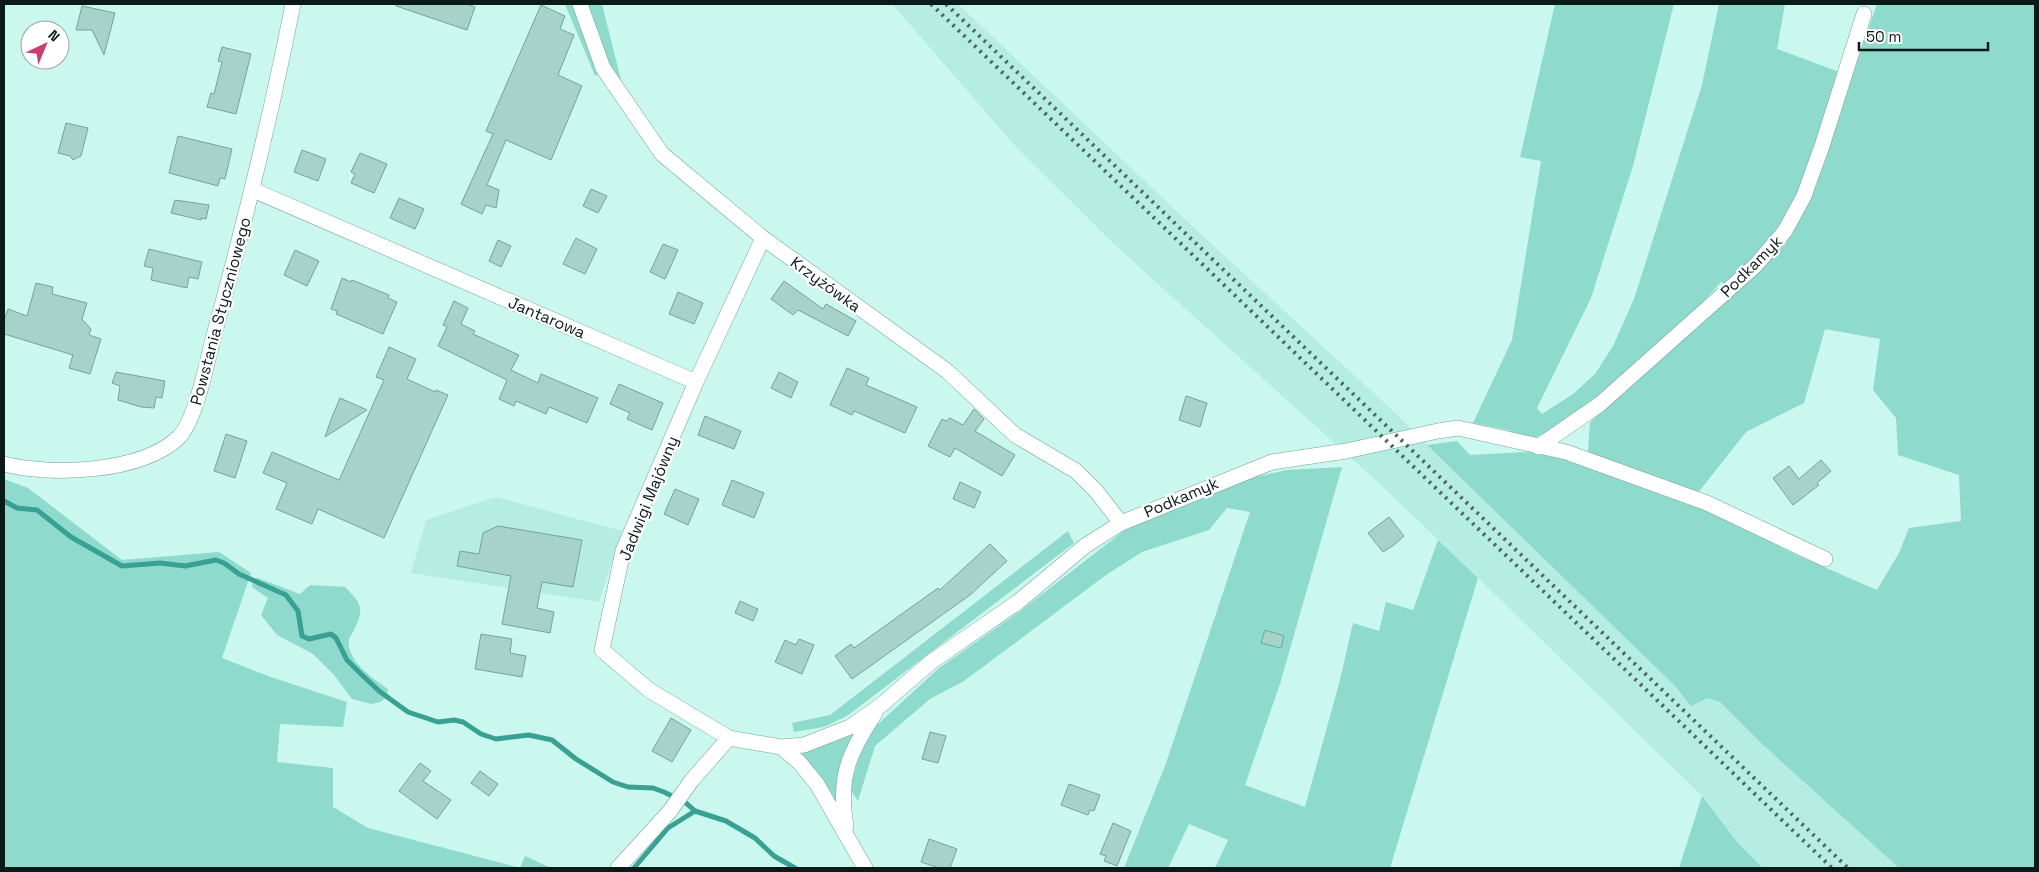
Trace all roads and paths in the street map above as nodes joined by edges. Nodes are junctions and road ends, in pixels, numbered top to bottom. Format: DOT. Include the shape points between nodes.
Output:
graph roads {
  1 [pos="293,4"];
  2 [pos="580,4"];
  3 [pos="1864,14"];
  4 [pos="253,190"];
  5 [pos="764,238"];
  6 [pos="696,382"];
  7 [pos="1538,447"];
  8 [pos="4,464"];
  9 [pos="1121,523"];
  10 [pos="1825,559"];
  11 [pos="880,706"];
  12 [pos="729,738"];
  13 [pos="781,747"];
  14 [pos="848,839"];
  15 [pos="618,868"];
  16 [pos="865,868"];
  1 -- 4 [label="street, Powstania Styczniowego"];
  2 -- 5 [label="street, Krzyżówka" via="603,68 662,154"];
  3 -- 7 [label="street, Podkamyk" via="1804,196 1785,231 1756,265 1600,404"];
  4 -- 6 [label="street, Jantarowa"];
  4 -- 8 [label="street, Powstania Styczniowego" via="197,399 180,437 160,451 134,462 34,471"];
  5 -- 6 [label="street"];
  5 -- 9 [label="street, Krzyżówka" via="947,371 1015,435 1076,471"];
  6 -- 12 [label="street, Jadwigi Majówny" via="623,551 602,650 649,690"];
  7 -- 9 [label="street, Podkamyk" via="1458,428 1438,431 1346,451 1272,462"];
  7 -- 10 [label="street, Podkamyk" via="1566,452 1707,503"];
  9 -- 11 [label="street, Podkamyk" via="1085,546 1018,602 931,662"];
  11 -- 13 [label="street, Podkamyk" via="850,727 825,738 804,745"];
  11 -- 14 [label="street, Podkamyk" via="858,740 844,771 842,798"];
  12 -- 13 [label="street, Jadwigi Majówny"];
  12 -- 15 [label="street" via="670,811"];
  13 -- 14 [label="street" via="817,784"];
  14 -- 16 [label="street"];
}
